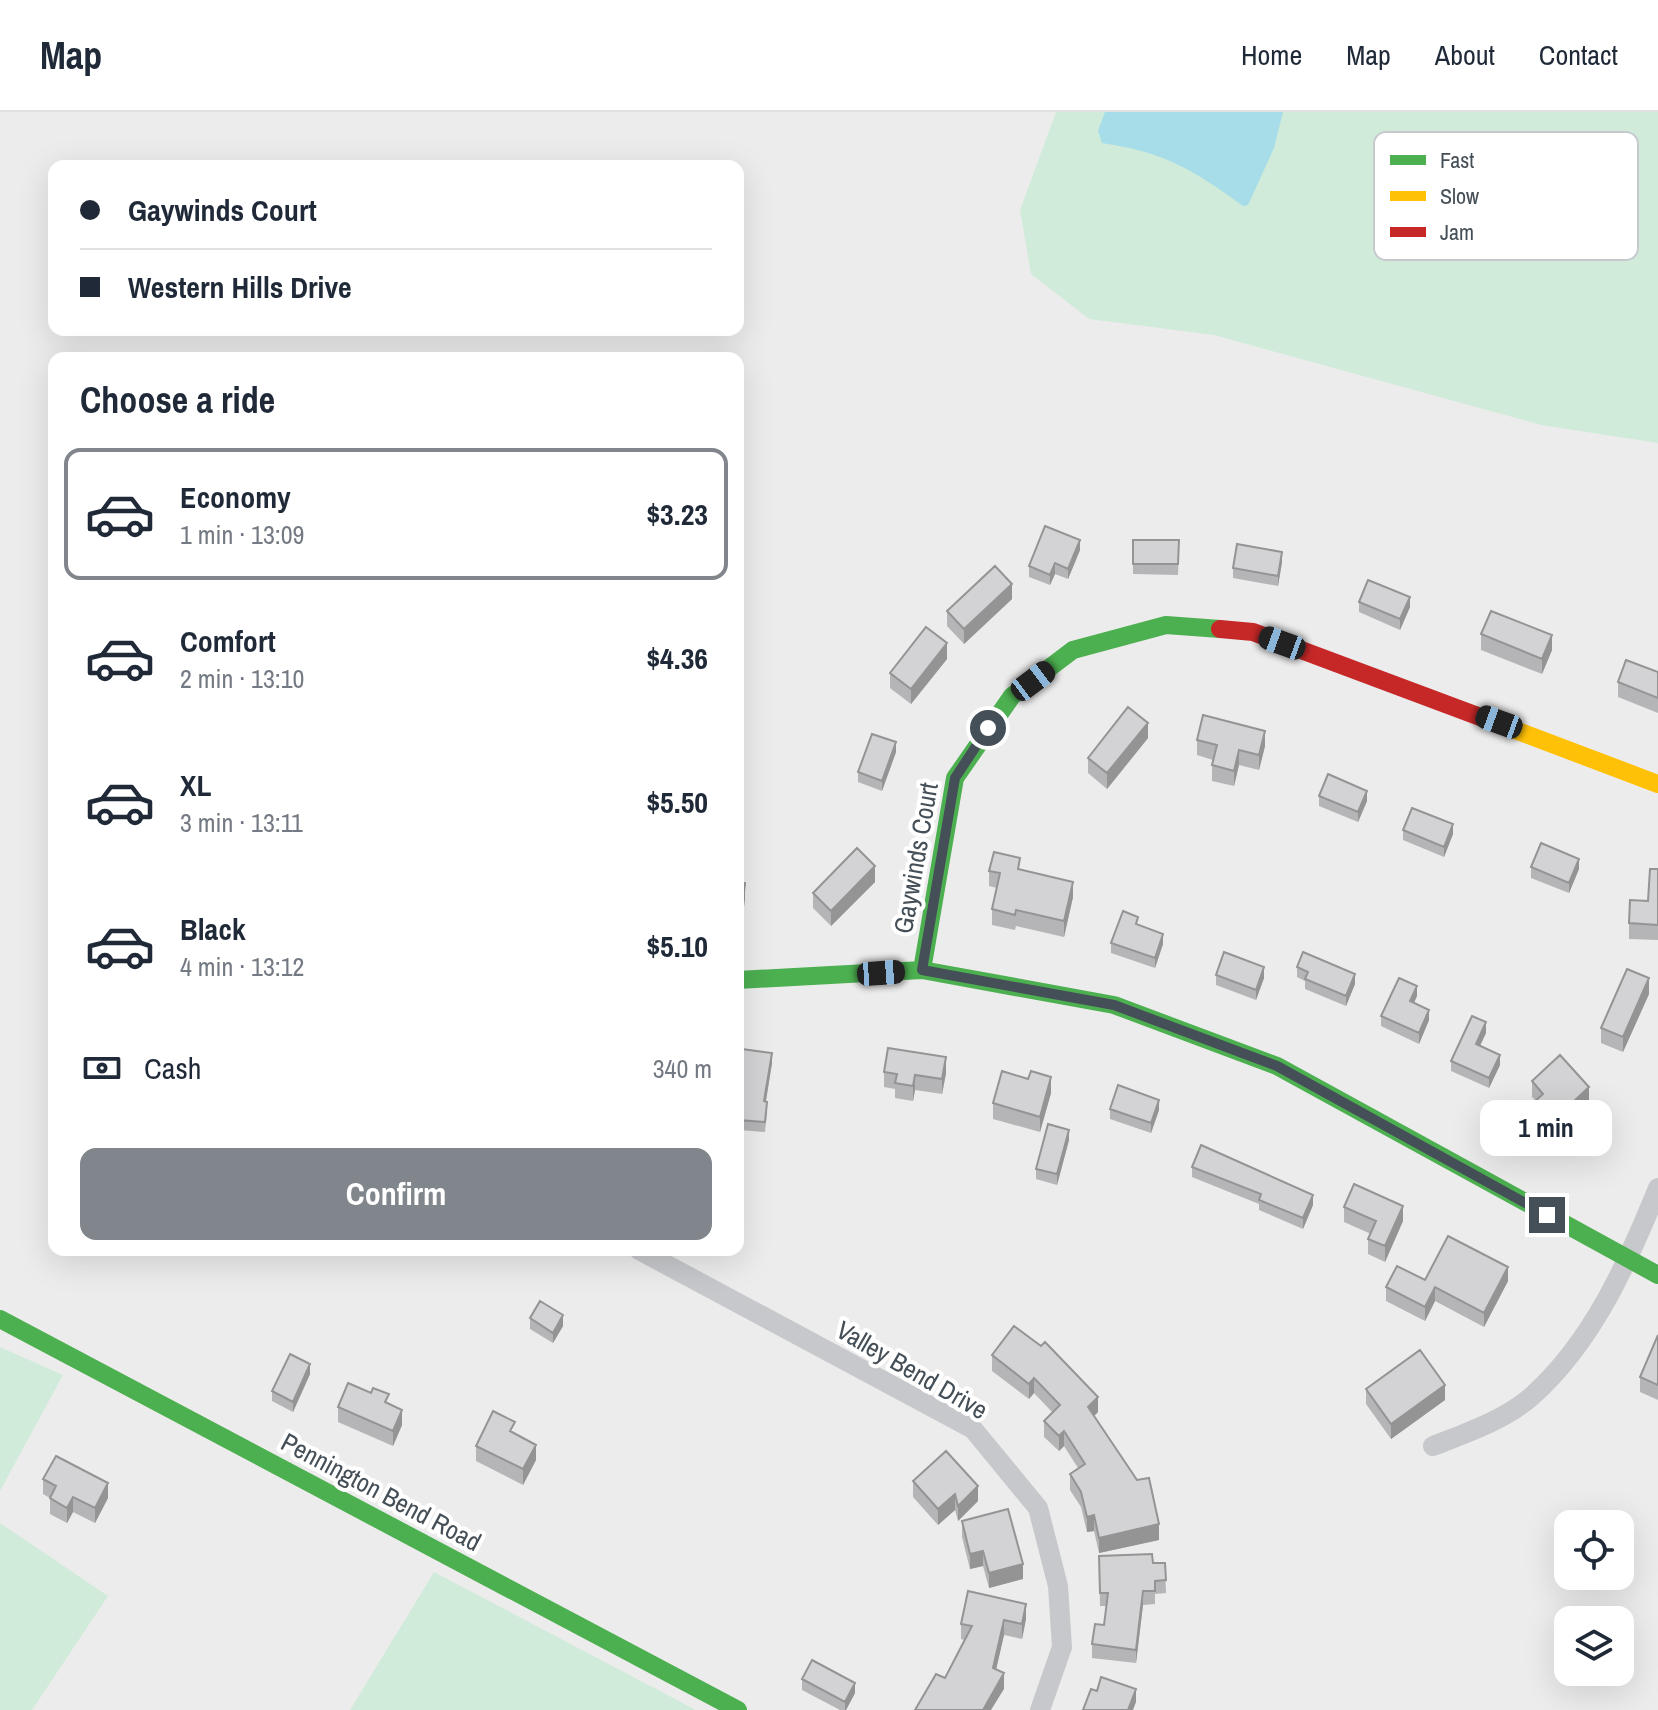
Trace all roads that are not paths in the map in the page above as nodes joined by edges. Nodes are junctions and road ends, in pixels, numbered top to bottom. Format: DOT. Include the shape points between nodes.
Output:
graph roads {
  1 [pos="1658,784"];
  2 [pos="922,970"];
  3 [pos="744,980"];
  4 [pos="1658,1188"];
  5 [pos="650,1256"];
  6 [pos="1628,1260"];
  7 [pos="1658,1275"];
  8 [pos="0,1319"];
  9 [pos="1433,1446"];
  10 [pos="738,1710"];
  11 [pos="1040,1710"];
  1 -- 2 [label="street, Gaywinds Court" via="1253,632 1166,625 1125,634 1073,650 1012,696 955,778"];
  2 -- 3 [label="street"];
  2 -- 6 [label="street" via="1114,1005 1277,1066"];
  4 -- 6 [label="street"];
  5 -- 11 [label="street, Valley Bend Drive" via="973,1429 1038,1508 1058,1586 1062,1647"];
  6 -- 7 [label="street"];
  6 -- 9 [label="street" via="1567,1359 1530,1398"];
  8 -- 10 [label="street, Pennington Bend Road"];
}
